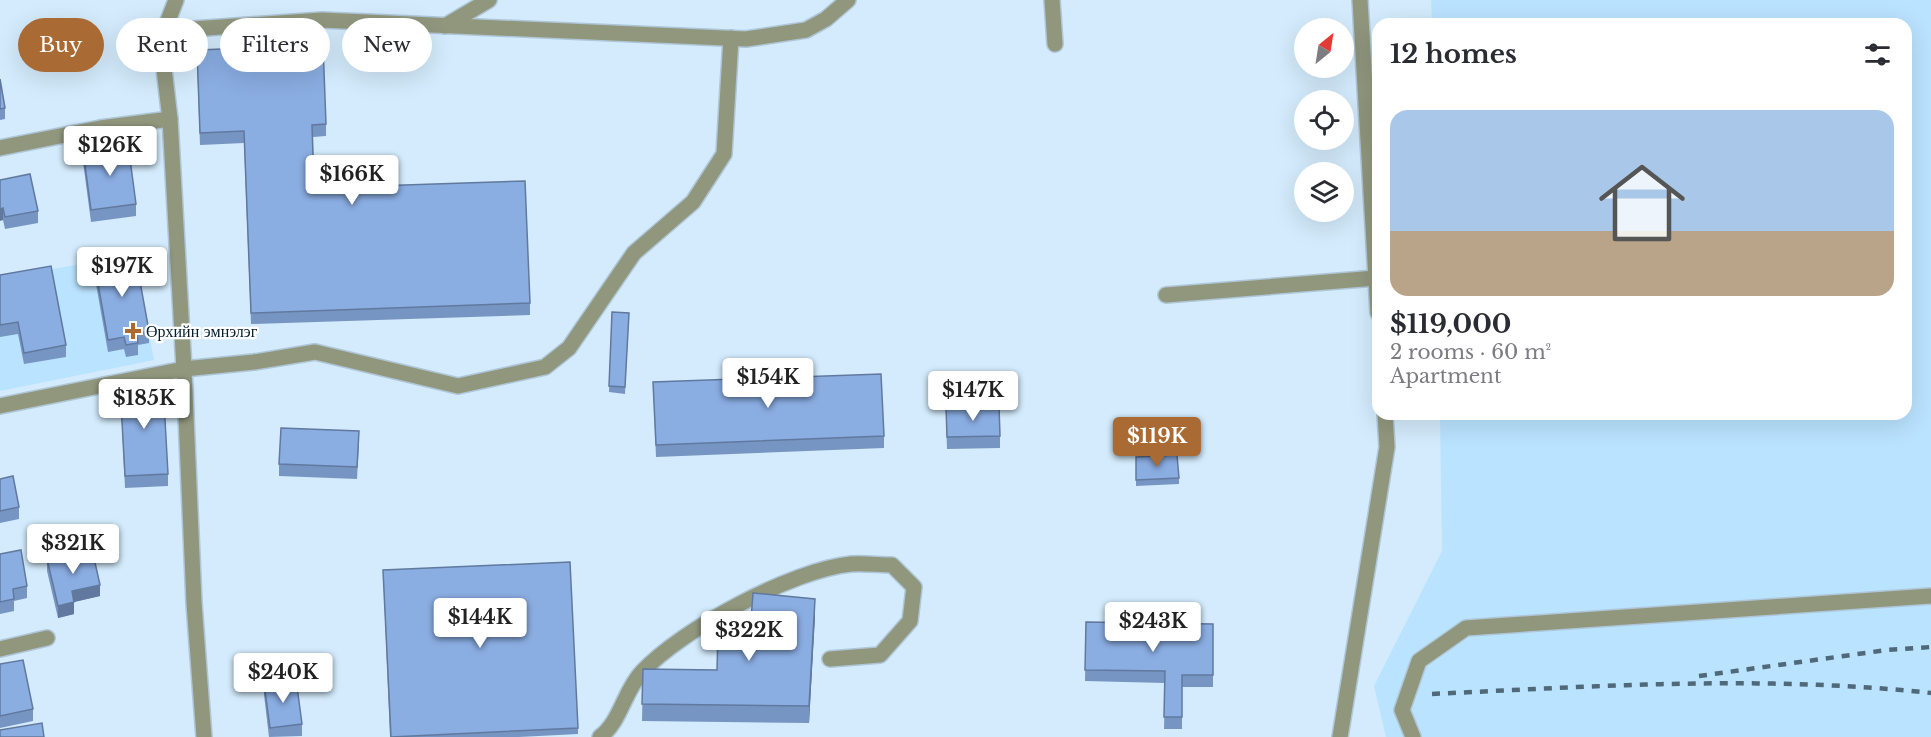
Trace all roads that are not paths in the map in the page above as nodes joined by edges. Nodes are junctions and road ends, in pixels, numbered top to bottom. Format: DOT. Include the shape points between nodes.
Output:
graph roads {
  1 [pos="176,0"];
  2 [pos="489,0"];
  3 [pos="848,0"];
  4 [pos="1052,0"];
  5 [pos="1359,0"];
  6 [pos="169,18"];
  7 [pos="445,26"];
  8 [pos="208,28"];
  9 [pos="731,39"];
  10 [pos="1054,44"];
  11 [pos="164,72"];
  12 [pos="170,119"];
  13 [pos="0,148"];
  14 [pos="1372,213"];
  15 [pos="1372,278"];
  16 [pos="1166,295"];
  17 [pos="184,369"];
  18 [pos="0,406"];
  19 [pos="1385,420"];
  20 [pos="1931,596"];
  21 [pos="47,638"];
  22 [pos="0,649"];
  23 [pos="830,659"];
  24 [pos="204,737"];
  25 [pos="600,737"];
  26 [pos="1340,737"];
  27 [pos="1413,737"];
  1 -- 6 [label="street"];
  2 -- 7 [label="street"];
  3 -- 9 [label="street" via="806,30"];
  4 -- 10 [label="street"];
  5 -- 14 [label="street"];
  7 -- 8 [label="street" via="322,20"];
  7 -- 9 [label="street"];
  9 -- 17 [label="street" via="724,154 693,202 634,253 569,348 545,367 458,386 315,352"];
  11 -- 12 [label="street"];
  12 -- 13 [label="street"];
  12 -- 17 [label="street"];
  15 -- 16 [label="street"];
  17 -- 18 [label="street"];
  17 -- 24 [label="street"];
  19 -- 26 [label="street" via="1387,447"];
  20 -- 27 [label="street" via="1466,628 1419,661 1402,710"];
  21 -- 22 [label="street"];
  23 -- 25 [label="street" via="880,655 910,621 914,587 892,565 851,564 805,575 726,611 676,643 640,673 609,730"];
}
